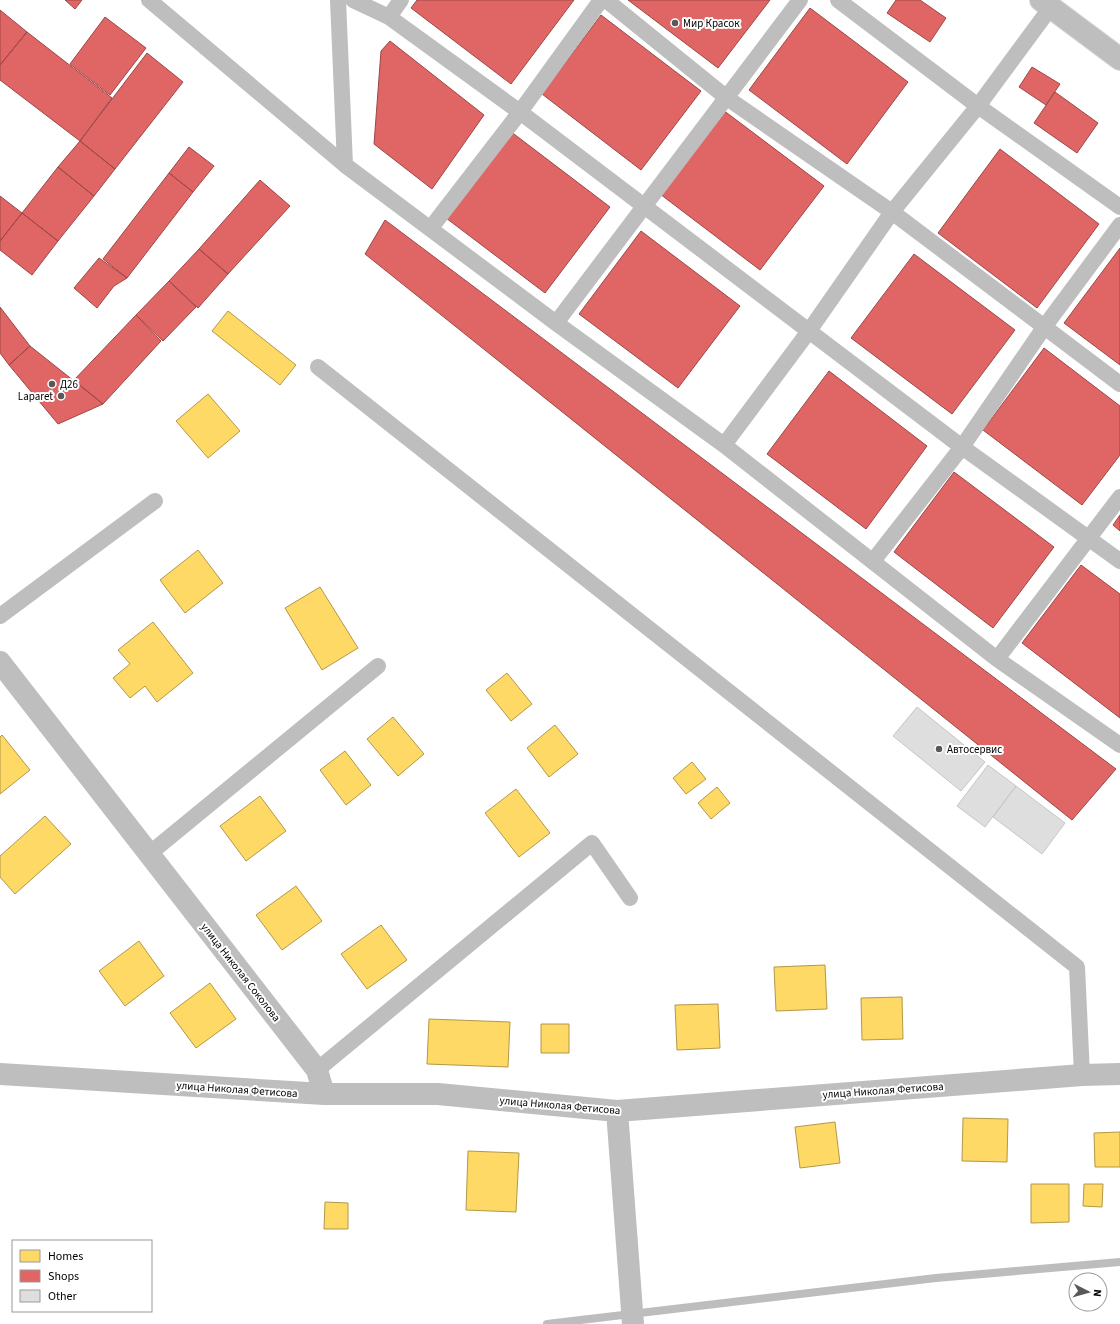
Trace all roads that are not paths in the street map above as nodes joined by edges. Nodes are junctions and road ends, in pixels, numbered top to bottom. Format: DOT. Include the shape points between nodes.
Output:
graph roads {
  1 [pos="149,0"];
  2 [pos="338,0"];
  3 [pos="353,0"];
  4 [pos="401,0"];
  5 [pos="601,0"];
  6 [pos="606,0"];
  7 [pos="800,0"];
  8 [pos="838,0"];
  9 [pos="1046,4"];
  10 [pos="389,17"];
  11 [pos="1120,59"];
  12 [pos="727,98"];
  13 [pos="978,106"];
  14 [pos="520,112"];
  15 [pos="345,165"];
  16 [pos="645,206"];
  17 [pos="1120,207"];
  18 [pos="892,212"];
  19 [pos="1120,225"];
  20 [pos="430,229"];
  21 [pos="556,323"];
  22 [pos="1045,326"];
  23 [pos="809,331"];
  24 [pos="318,367"];
  25 [pos="1120,384"];
  26 [pos="724,445"];
  27 [pos="962,447"];
  28 [pos="1120,497"];
  29 [pos="155,501"];
  30 [pos="1090,538"];
  31 [pos="873,561"];
  32 [pos="1120,561"];
  33 [pos="0,616"];
  34 [pos="997,659"];
  35 [pos="0,662"];
  36 [pos="378,666"];
  37 [pos="1120,745"];
  38 [pos="149,854"];
  39 [pos="630,898"];
  40 [pos="317,1070"];
  41 [pos="0,1074"];
  42 [pos="1120,1074"];
  43 [pos="1082,1075"];
  44 [pos="324,1094"];
  45 [pos="617,1111"];
  46 [pos="632,1315"];
  1 -- 15 [label="lane"];
  2 -- 15 [label="lane"];
  3 -- 10 [label="lane"];
  4 -- 10 [label="lane"];
  5 -- 14 [label="lane"];
  6 -- 12 [label="lane"];
  7 -- 12 [label="lane"];
  8 -- 13 [label="lane"];
  9 -- 11 [label="street"];
  9 -- 13 [label="lane"];
  10 -- 14 [label="lane"];
  12 -- 16 [label="lane"];
  12 -- 18 [label="lane"];
  13 -- 17 [label="lane"];
  13 -- 18 [label="lane"];
  14 -- 16 [label="lane"];
  14 -- 20 [label="lane"];
  15 -- 20 [label="lane"];
  16 -- 21 [label="lane"];
  16 -- 23 [label="lane"];
  18 -- 22 [label="lane"];
  18 -- 23 [label="lane"];
  19 -- 22 [label="lane"];
  20 -- 21 [label="lane"];
  21 -- 26 [label="lane"];
  22 -- 25 [label="lane"];
  22 -- 27 [label="lane"];
  23 -- 26 [label="lane"];
  23 -- 27 [label="lane"];
  24 -- 43 [label="lane" via="1077,967"];
  26 -- 31 [label="lane"];
  27 -- 30 [label="lane"];
  27 -- 31 [label="lane"];
  28 -- 30 [label="lane"];
  29 -- 33 [label="lane"];
  30 -- 32 [label="lane"];
  30 -- 34 [label="lane"];
  31 -- 34 [label="lane"];
  34 -- 37 [label="lane"];
  35 -- 38 [label="street, улица Николая Соколова"];
  36 -- 38 [label="lane"];
  38 -- 40 [label="street, улица Николая Соколова"];
  39 -- 40 [label="lane" via="592,842"];
  40 -- 44 [label="street, улица Николая Соколова"];
  41 -- 44 [label="street, улица Николая Фетисова"];
  42 -- 43 [label="street, улица Николая Фетисова"];
  43 -- 45 [label="street, улица Николая Фетисова"];
  44 -- 45 [label="street, улица Николая Фетисова" via="438,1094"];
  45 -- 46 [label="street"];
}
